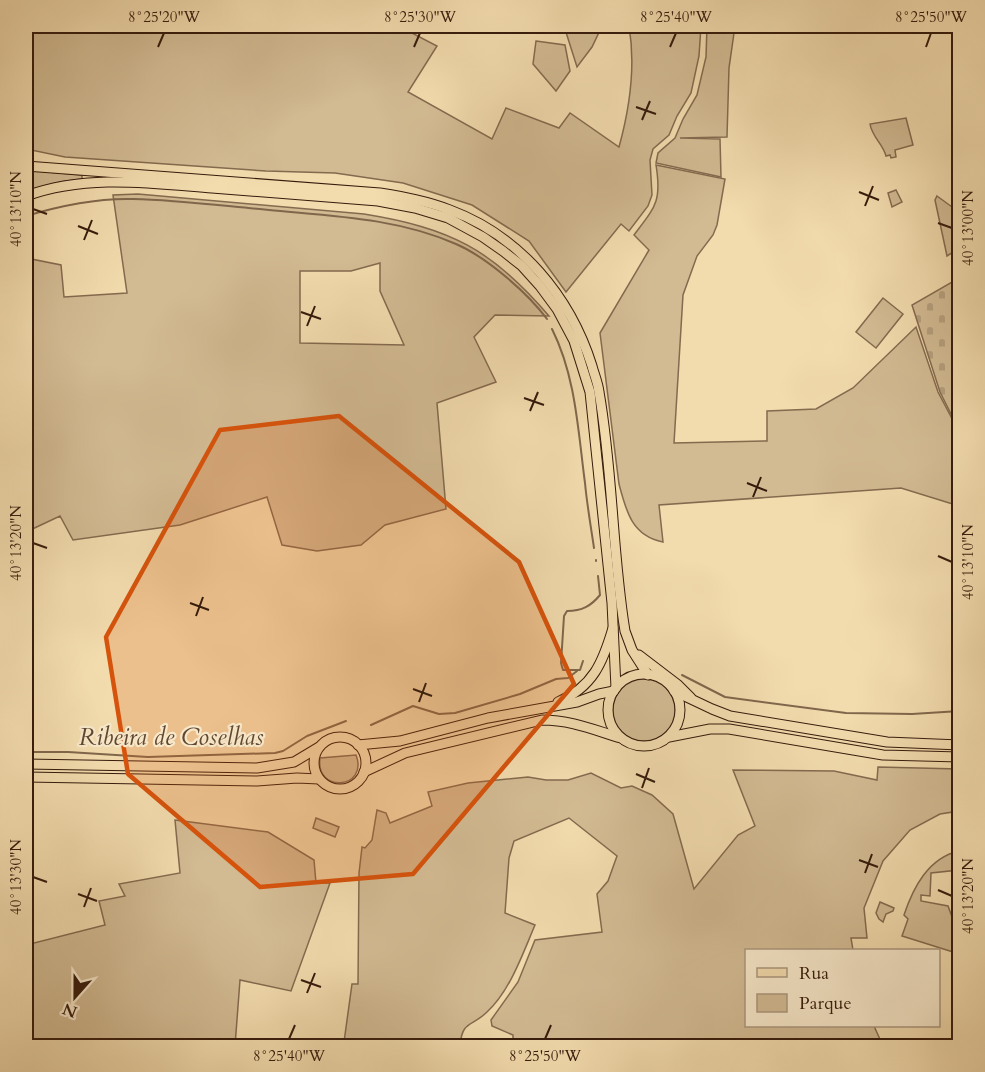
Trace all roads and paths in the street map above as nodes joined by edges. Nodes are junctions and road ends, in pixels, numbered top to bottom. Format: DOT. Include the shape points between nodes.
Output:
graph roads {
  1 [pos="26,161"];
  2 [pos="26,166"];
  3 [pos="44,166"];
  4 [pos="26,196"];
  5 [pos="613,628"];
  6 [pos="632,650"];
  7 [pos="648,675"];
  8 [pos="615,690"];
  9 [pos="674,691"];
  10 [pos="694,701"];
  11 [pos="542,708"];
  12 [pos="669,737"];
  13 [pos="621,738"];
  14 [pos="956,744"];
  15 [pos="358,745"];
  16 [pos="319,747"];
  17 [pos="957,757"];
  18 [pos="26,764"];
  19 [pos="364,772"];
  20 [pos="26,777"];
  21 [pos="319,779"];
  1 -- 3 [label="main road"];
  2 -- 3 [label="main road"];
  3 -- 6 [label="main road" via="417,199 452,210 508,242 528,259 564,303 583,337 599,390 623,621"];
  4 -- 5 [label="main road" via="47,188 88,182 131,182 378,201 448,218 503,250 522,266 557,309 574,342 590,392"];
  5 -- 8 [label="main road"];
  5 -- 11 [label="main road" via="599,668 583,687"];
  6 -- 7 [label="main road"];
  6 -- 10 [label="main road"];
  7 -- 8 [label="main road" via="630,677"];
  7 -- 9 [label="main road" via="658,677"];
  8 -- 11 [label="main road"];
  8 -- 13 [label="main road" via="609,716"];
  9 -- 10 [label="main road"];
  9 -- 12 [label="main road" via="680,715"];
  10 -- 14 [label="main road" via="730,716 808,730 887,742"];
  11 -- 15 [label="main road" via="400,741"];
  12 -- 13 [label="main road" via="642,746"];
  12 -- 17 [label="main road" via="729,729 883,754"];
  13 -- 19 [label="main road" via="579,724 542,720 405,753"];
  15 -- 16 [label="main road" via="339,737"];
  15 -- 19 [label="main road" via="365,758"];
  16 -- 18 [label="main road" via="294,762 256,768"];
  16 -- 21 [label="main road" via="314,763"];
  19 -- 21 [label="main road" via="347,788 331,788"];
  20 -- 21 [label="main road"];
}
